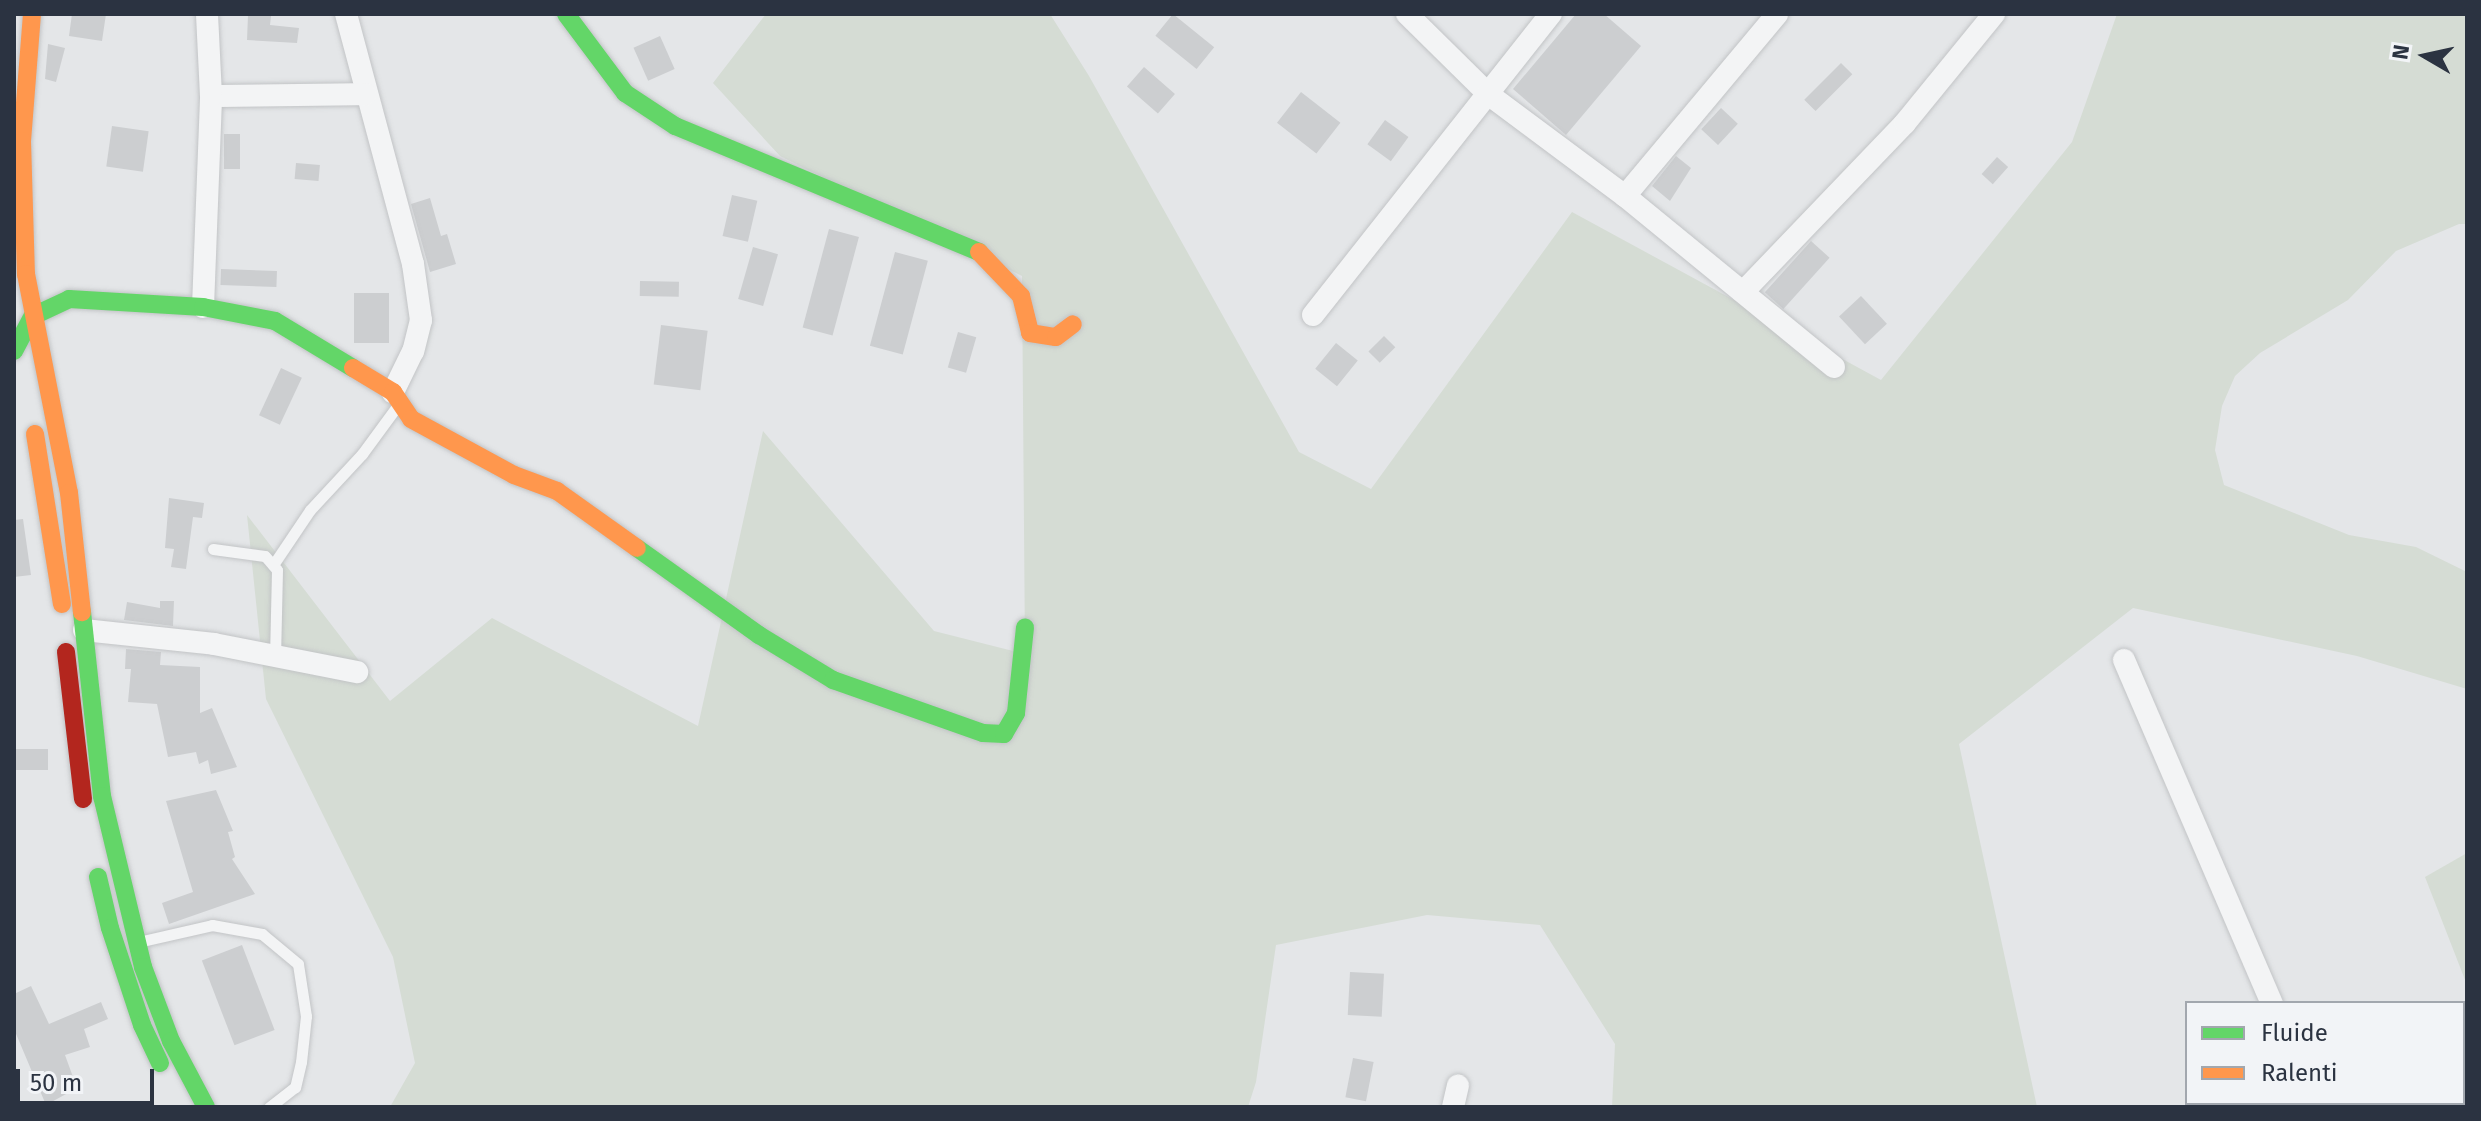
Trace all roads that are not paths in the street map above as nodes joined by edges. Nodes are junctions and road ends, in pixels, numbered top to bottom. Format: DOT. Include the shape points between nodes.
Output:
graph roads {
  1 [pos="14,14"];
  2 [pos="32,14"];
  3 [pos="207,14"];
  4 [pos="346,14"];
  5 [pos="566,14"];
  6 [pos="1407,14"];
  7 [pos="1551,14"];
  8 [pos="1777,14"];
  9 [pos="1994,14"];
  10 [pos="14,29"];
  11 [pos="365,94"];
  12 [pos="1488,94"];
  13 [pos="211,96"];
  14 [pos="1625,196"];
  15 [pos="1743,292"];
  16 [pos="203,307"];
  17 [pos="1313,315"];
  18 [pos="33,316"];
  19 [pos="14,322"];
  20 [pos="1073,324"];
  21 [pos="15,345"];
  22 [pos="1834,367"];
  23 [pos="23,372"];
  24 [pos="397,397"];
  25 [pos="32,417"];
  26 [pos="213,549"];
  27 [pos="273,565"];
  28 [pos="70,627"];
  29 [pos="1025,627"];
  30 [pos="275,656"];
  31 [pos="2124,660"];
  32 [pos="357,672"];
  33 [pos="87,825"];
  34 [pos="93,853"];
  35 [pos="136,942"];
  36 [pos="2271,1001"];
  37 [pos="170,1085"];
  38 [pos="206,1107"];
  39 [pos="269,1107"];
  1 -- 10 [label="street"];
  2 -- 18 [label="street" via="22,141 25,260"];
  3 -- 13 [label="street"];
  4 -- 11 [label="street"];
  5 -- 20 [label="street" via="625,93 675,126 982,253 1021,296 1030,333 1056,337"];
  6 -- 12 [label="street"];
  7 -- 12 [label="street"];
  8 -- 14 [label="street"];
  9 -- 15 [label="street" via="1905,123"];
  11 -- 13 [label="street"];
  11 -- 24 [label="street" via="413,264 421,320"];
  12 -- 14 [label="street"];
  12 -- 17 [label="street"];
  13 -- 16 [label="street"];
  14 -- 15 [label="street"];
  15 -- 22 [label="street"];
  16 -- 18 [label="street" via="69,299"];
  16 -- 24 [label="street" via="275,321"];
  18 -- 21 [label="street"];
  18 -- 28 [label="street" via="69,493"];
  19 -- 21 [label="street"];
  21 -- 23 [label="street"];
  24 -- 27 [label="lane" via="362,454 310,510"];
  24 -- 29 [label="street" via="411,419 514,475 557,491 759,635 833,680 912,710 983,733 1004,734 1016,713"];
  25 -- 28 [label="street"];
  26 -- 27 [label="lane" via="265,556"];
  27 -- 30 [label="lane"];
  28 -- 30 [label="street"];
  28 -- 33 [label="street" via="74,742"];
  28 -- 35 [label="street"];
  30 -- 32 [label="street"];
  31 -- 36 [label="street"];
  34 -- 37 [label="street" via="110,928 142,1025"];
  35 -- 38 [label="street" via="171,1041"];
  35 -- 39 [label="lane" via="212,925 262,934 298,964 306,1016 301,1062 295,1087"];
}
